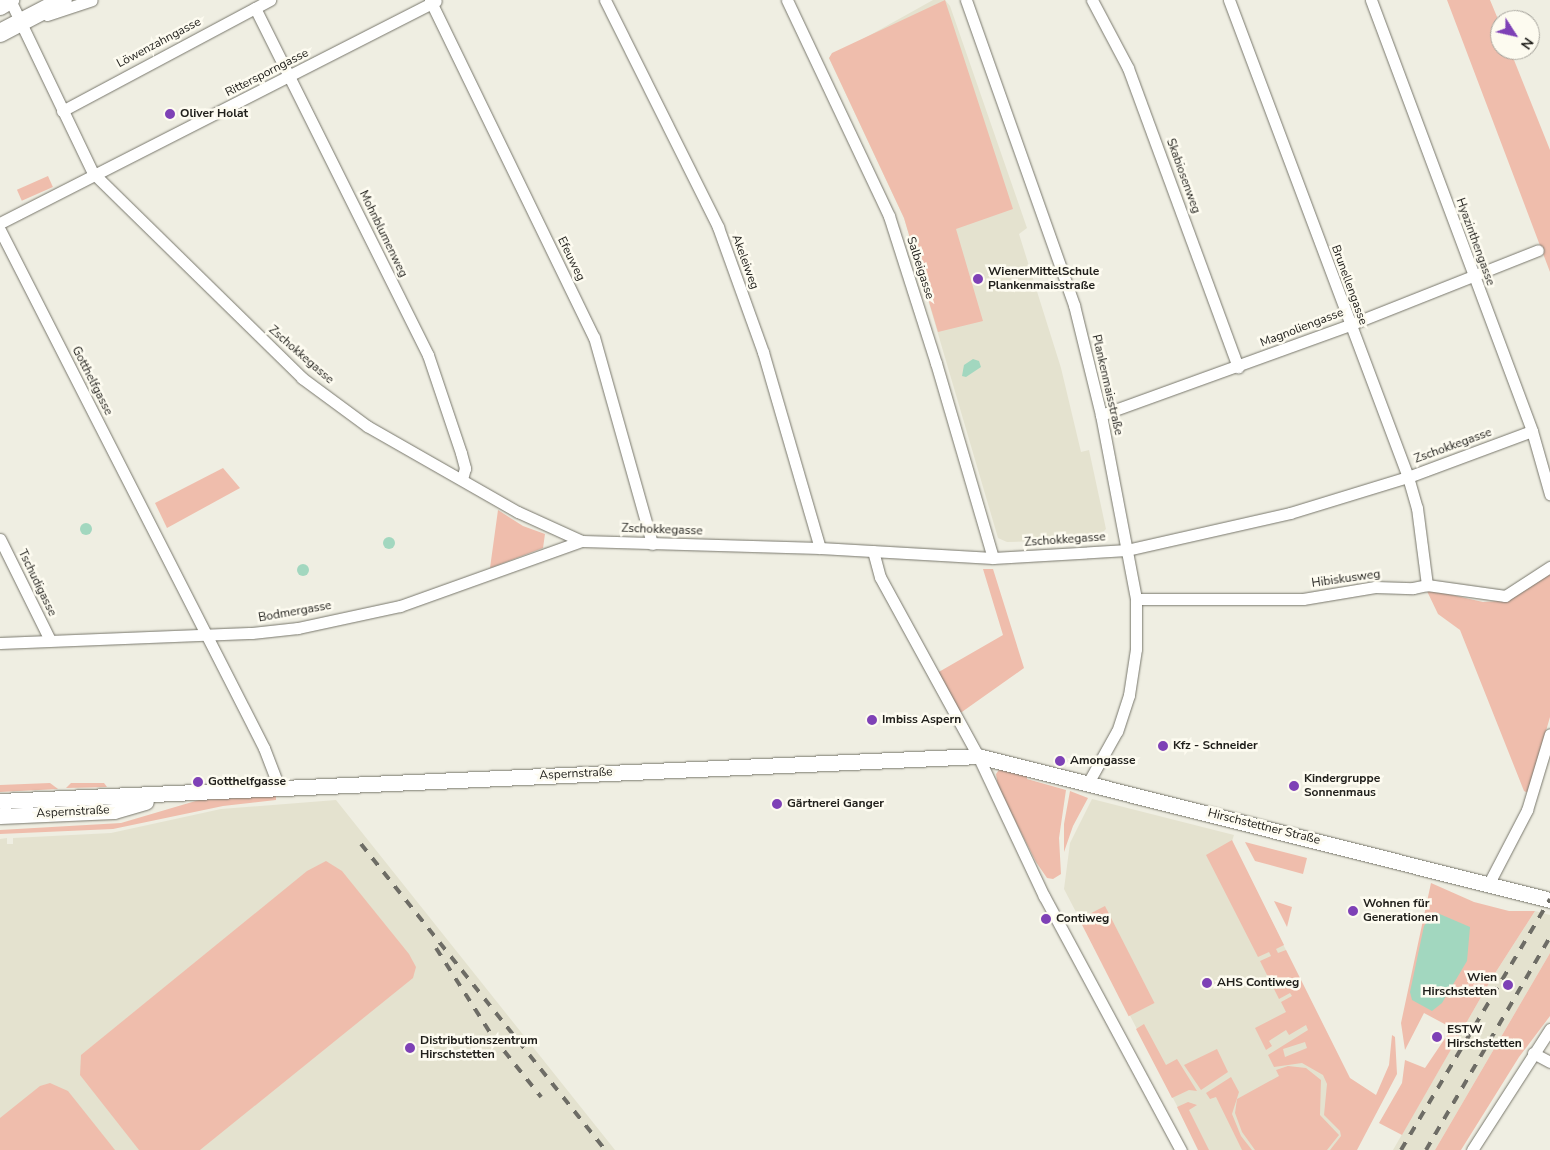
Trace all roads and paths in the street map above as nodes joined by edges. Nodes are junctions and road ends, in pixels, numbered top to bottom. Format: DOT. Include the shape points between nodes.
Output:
graph roads {
  1 [pos="10,0"];
  2 [pos="63,0"];
  3 [pos="92,0"];
  4 [pos="270,0"];
  5 [pos="605,0"];
  6 [pos="787,0"];
  7 [pos="966,0"];
  8 [pos="1092,0"];
  9 [pos="1229,0"];
  10 [pos="1370,0"];
  11 [pos="433,1"];
  12 [pos="0,6"];
  13 [pos="255,8"];
  14 [pos="19,23"];
  15 [pos="0,33"];
  16 [pos="290,77"];
  17 [pos="62,111"];
  18 [pos="93,174"];
  19 [pos="0,223"];
  20 [pos="0,230"];
  21 [pos="1538,250"];
  22 [pos="1473,275"];
  23 [pos="1349,325"];
  24 [pos="1238,366"];
  25 [pos="1102,415"];
  26 [pos="1532,432"];
  27 [pos="1408,477"];
  28 [pos="462,479"];
  29 [pos="1550,494"];
  30 [pos="0,539"];
  31 [pos="582,541"];
  32 [pos="652,544"];
  33 [pos="820,548"];
  34 [pos="1127,550"];
  35 [pos="873,551"];
  36 [pos="993,558"];
  37 [pos="1550,567"];
  38 [pos="1427,585"];
  39 [pos="1136,599"];
  40 [pos="205,633"];
  41 [pos="50,640"];
  42 [pos="0,643"];
  43 [pos="1550,734"];
  44 [pos="978,756"];
  45 [pos="1088,783"];
  46 [pos="278,787"];
  47 [pos="174,795"];
  48 [pos="0,801"];
  49 [pos="0,816"];
  50 [pos="1488,885"];
  51 [pos="1550,900"];
  52 [pos="1550,1029"];
  53 [pos="1533,1053"];
  54 [pos="1550,1062"];
  55 [pos="1181,1150"];
  56 [pos="1472,1150"];
  1 -- 12 [label="main road"];
  1 -- 14 [label="street, Zschokkegasse"];
  2 -- 14 [label="main road"];
  3 -- 14 [label="street"];
  4 -- 13 [label="street, Löwenzahngasse"];
  5 -- 33 [label="street, Akeleiweg" via="718,227 763,352"];
  6 -- 36 [label="street, Salbeigasse" via="889,216"];
  7 -- 25 [label="street, Plankenmaisstraße" via="1074,305"];
  8 -- 24 [label="street, Skabiosenweg" via="1128,68"];
  9 -- 23 [label="street, Brunellengasse"];
  10 -- 22 [label="street, Hyazinthengasse"];
  11 -- 16 [label="street, Rittersporngasse"];
  11 -- 32 [label="street, Efeuweg" via="594,337"];
  13 -- 16 [label="street, Mohnblumenweg"];
  13 -- 17 [label="street, Löwenzahngasse"];
  14 -- 15 [label="main road"];
  14 -- 17 [label="street, Zschokkegasse"];
  16 -- 18 [label="street, Rittersporngasse"];
  16 -- 28 [label="street, Mohnblumenweg" via="428,355 461,453 465,468"];
  17 -- 18 [label="street, Zschokkegasse"];
  18 -- 19 [label="street, Rittersporngasse"];
  18 -- 28 [label="street, Zschokkegasse" via="302,378 367,426"];
  20 -- 40 [label="street, Gotthelfgasse"];
  21 -- 22 [label="street, Magnoliengasse"];
  22 -- 23 [label="street, Magnoliengasse"];
  22 -- 26 [label="street, Hyazinthengasse"];
  23 -- 24 [label="street, Magnoliengasse"];
  23 -- 27 [label="street, Brunellengasse"];
  24 -- 25 [label="street, Magnoliengasse"];
  25 -- 34 [label="street, Plankenmaisstraße"];
  26 -- 27 [label="street, Zschokkegasse"];
  26 -- 29 [label="street, Hyazinthengasse"];
  27 -- 34 [label="street, Zschokkegasse" via="1242,525"];
  27 -- 38 [label="street, Brunellengasse" via="1417,508"];
  28 -- 31 [label="street, Zschokkegasse" via="518,512"];
  30 -- 41 [label="street, Tschudigasse"];
  31 -- 32 [label="street, Zschokkegasse"];
  31 -- 40 [label="street, Bodmergasse" via="400,606 298,628 252,633"];
  32 -- 33 [label="street, Zschokkegasse"];
  33 -- 35 [label="street, Zschokkegasse"];
  34 -- 36 [label="street, Zschokkegasse"];
  34 -- 39 [label="street, Plankenmaisstraße"];
  35 -- 36 [label="street, Zschokkegasse"];
  35 -- 44 [label="street" via="880,577"];
  37 -- 38 [label="street, Hibiskusweg" via="1505,596"];
  38 -- 39 [label="street, Hibiskusweg" via="1375,587 1303,599"];
  39 -- 45 [label="street, Plankenmaisstraße" via="1136,649 1129,696 1118,731"];
  40 -- 41 [label="street, Bodmergasse"];
  40 -- 46 [label="street, Gotthelfgasse" via="264,748"];
  41 -- 42 [label="street, Bodmergasse"];
  43 -- 50 [label="street" via="1527,810"];
  44 -- 45 [label="main road, Hirschstettner Straße"];
  44 -- 46 [label="main road, Aspernstraße"];
  44 -- 55 [label="street" via="1044,896"];
  45 -- 50 [label="main road, Hirschstettner Straße"];
  46 -- 47 [label="main road, Aspernstraße"];
  47 -- 48 [label="main road, Aspernstraße"];
  47 -- 49 [label="main road, Aspernstraße" via="114,811"];
  50 -- 51 [label="main road, Hirschstettner Straße"];
  52 -- 53 [label="street"];
  53 -- 54 [label="street"];
  53 -- 56 [label="street"];
}
